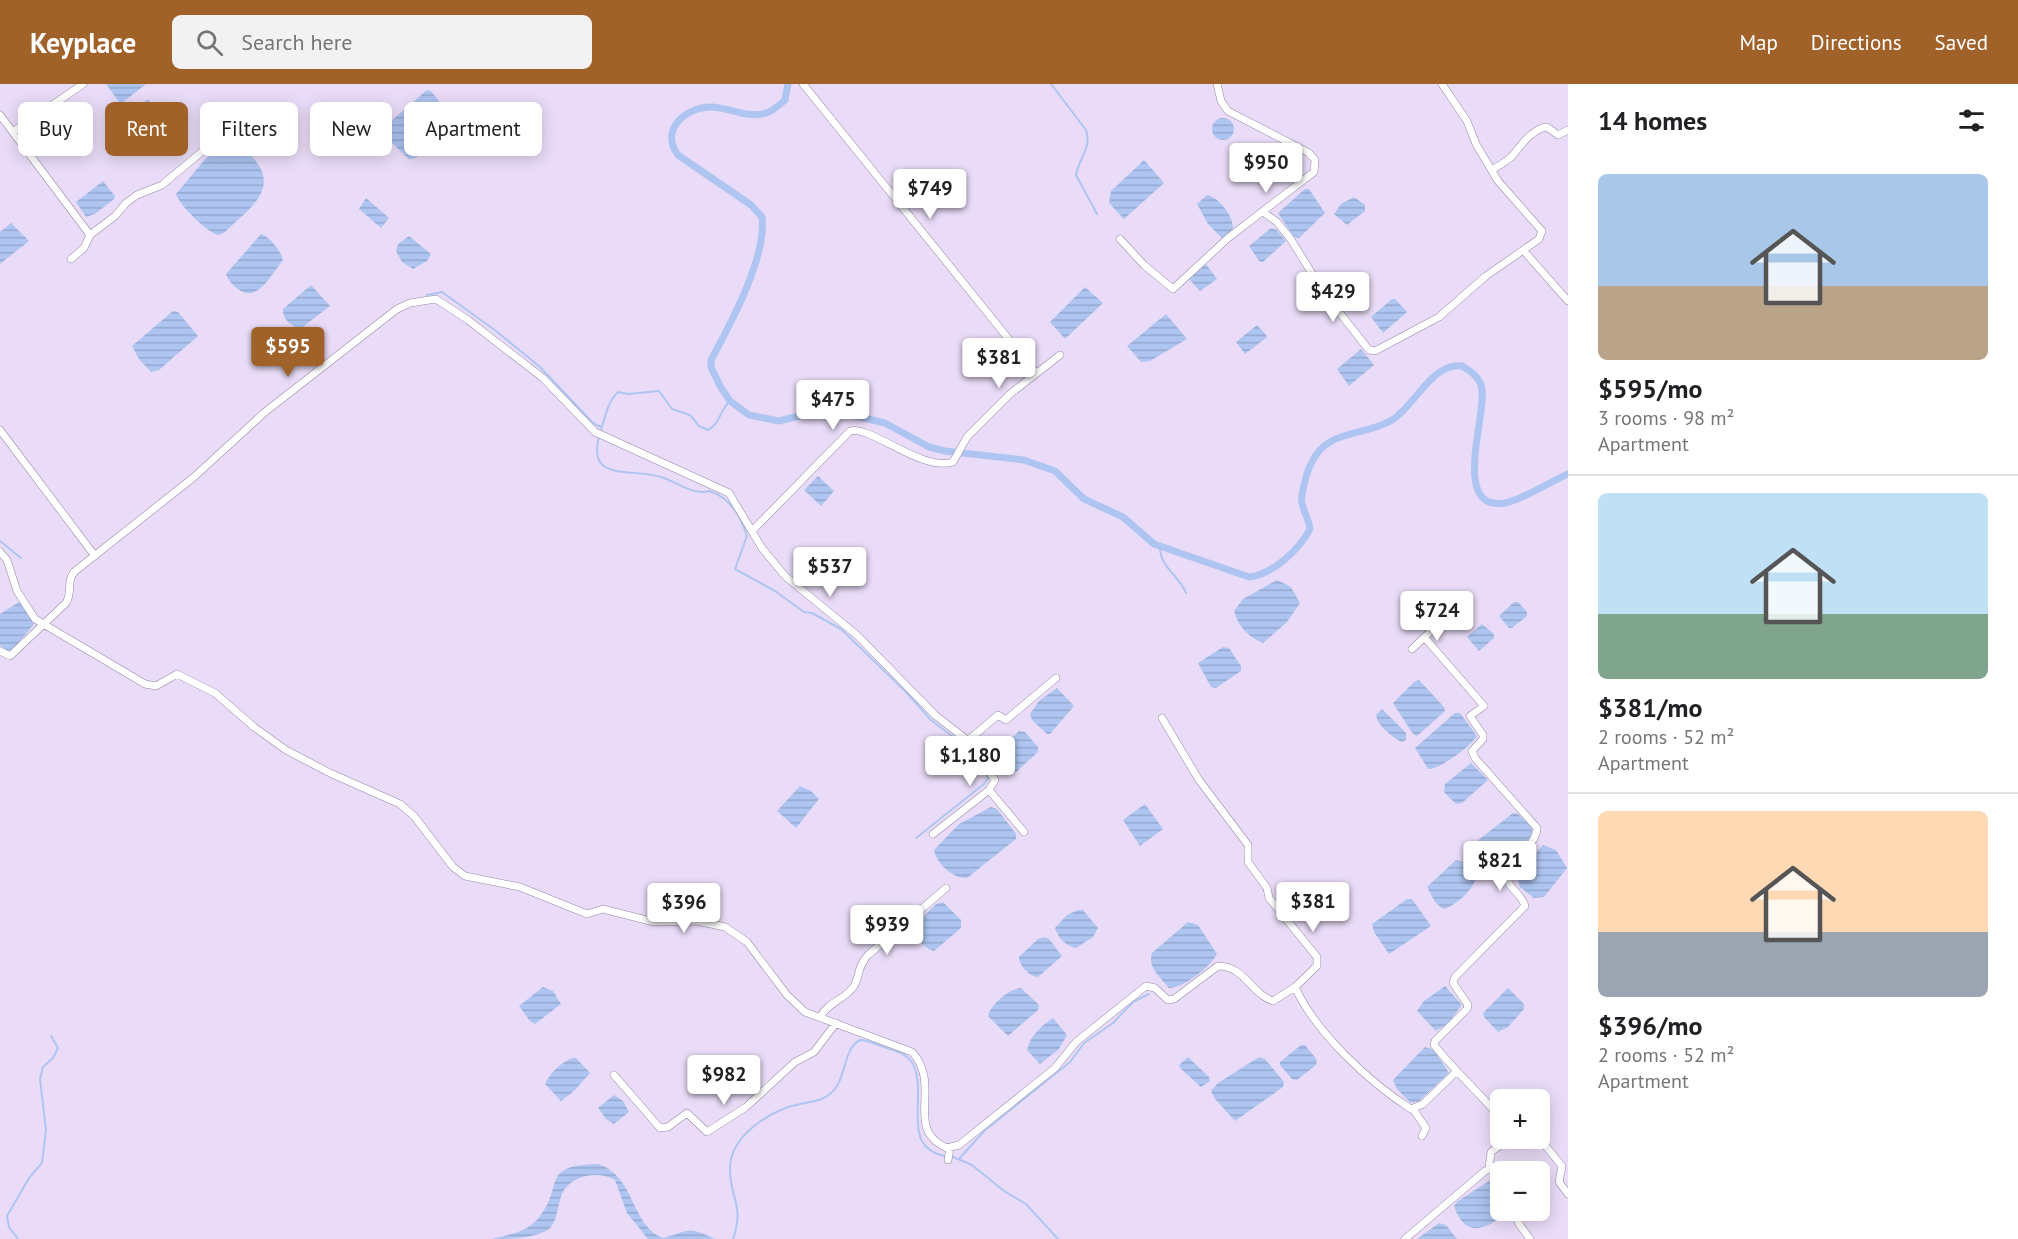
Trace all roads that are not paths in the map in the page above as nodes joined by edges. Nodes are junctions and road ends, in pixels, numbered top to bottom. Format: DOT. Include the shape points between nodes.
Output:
graph roads {
  1 [pos="83,84"];
  2 [pos="803,84"];
  3 [pos="1217,84"];
  4 [pos="1442,84"];
  5 [pos="0,115"];
  6 [pos="1568,130"];
  7 [pos="13,132"];
  8 [pos="200,153"];
  9 [pos="1493,169"];
  10 [pos="1263,212"];
  11 [pos="90,235"];
  12 [pos="1120,239"];
  13 [pos="1524,250"];
  14 [pos="71,259"];
  15 [pos="1568,302"];
  16 [pos="1060,355"];
  17 [pos="1036,373"];
  18 [pos="0,430"];
  19 [pos="752,531"];
  20 [pos="0,552"];
  21 [pos="95,556"];
  22 [pos="1432,621"];
  23 [pos="44,624"];
  24 [pos="1425,638"];
  25 [pos="1412,649"];
  26 [pos="0,651"];
  27 [pos="1056,678"];
  28 [pos="1162,718"];
  29 [pos="968,740"];
  30 [pos="989,790"];
  31 [pos="1024,832"];
  32 [pos="933,834"];
  33 [pos="946,888"];
  34 [pos="1295,987"];
  35 [pos="821,1016"];
  36 [pos="836,1023"];
  37 [pos="1456,1072"];
  38 [pos="614,1075"];
  39 [pos="1490,1105"];
  40 [pos="1413,1109"];
  41 [pos="1422,1136"];
  42 [pos="1495,1149"];
  43 [pos="1548,1149"];
  44 [pos="950,1150"];
  45 [pos="948,1160"];
  46 [pos="1489,1169"];
  47 [pos="1566,1170"];
  48 [pos="1568,1194"];
  49 [pos="1518,1221"];
  50 [pos="1405,1239"];
  51 [pos="1530,1239"];
  1 -- 7 [label="street"];
  2 -- 17 [label="street"];
  3 -- 10 [label="street" via="1228,111 1300,146 1315,160 1314,172"];
  4 -- 9 [label="street"];
  5 -- 7 [label="street"];
  6 -- 9 [label="street" via="1558,135 1542,128"];
  7 -- 11 [label="street"];
  8 -- 11 [label="street" via="162,185 126,203"];
  9 -- 13 [label="street" via="1515,204 1542,231 1539,239"];
  10 -- 12 [label="street" via="1201,261 1173,289"];
  10 -- 13 [label="street" via="1290,238 1324,293 1372,352 1439,317 1486,276"];
  11 -- 14 [label="street" via="84,248"];
  13 -- 15 [label="street"];
  16 -- 17 [label="street"];
  17 -- 19 [label="street" via="1010,394 961,445 956,459 947,464 914,456 861,431 850,431"];
  18 -- 21 [label="street"];
  19 -- 21 [label="street" via="734,498 724,490 600,434 573,413 549,383 436,299 397,309 265,412 194,477"];
  19 -- 29 [label="street" via="775,565 798,588 858,636 935,715"];
  20 -- 23 [label="street" via="11,567 24,604"];
  21 -- 23 [label="street" via="70,576 69,598"];
  22 -- 24 [label="street"];
  23 -- 26 [label="street" via="13,654 7,656"];
  23 -- 35 [label="street" via="145,684 156,686 177,674 207,689 286,750 400,804 465,876 520,887 587,914 603,909 654,922 697,921 725,927 747,942 794,1003 811,1015"];
  24 -- 25 [label="street"];
  24 -- 37 [label="street" via="1484,706 1470,716 1483,735 1472,751 1475,758 1537,828 1533,841 1508,869 1507,878 1525,906 1455,977 1456,988 1468,1005 1434,1045"];
  27 -- 29 [label="street" via="1006,720 994,716"];
  28 -- 34 [label="street" via="1199,780 1248,845 1248,862 1267,888 1269,898 1317,957 1317,966"];
  29 -- 30 [label="street" via="995,776"];
  30 -- 31 [label="street"];
  30 -- 32 [label="street"];
  33 -- 35 [label="street" via="868,955 859,967 855,986"];
  34 -- 40 [label="street" via="1339,1048"];
  34 -- 44 [label="street" via="1273,1001 1261,996 1238,970 1218,966 1174,999 1168,1000 1155,988 1146,986 1076,1042 1054,1068"];
  35 -- 36 [label="street"];
  36 -- 38 [label="street" via="814,1052 795,1062 746,1107 707,1131 687,1113 668,1127 660,1128"];
  36 -- 44 [label="street" via="898,1045 916,1056 926,1089 924,1127 931,1139"];
  37 -- 39 [label="street"];
  37 -- 40 [label="street"];
  40 -- 41 [label="street" via="1426,1128"];
  42 -- 46 [label="street" via="1491,1152"];
  43 -- 47 [label="street"];
  44 -- 45 [label="street"];
  46 -- 50 [label="street"];
  47 -- 48 [label="street" via="1559,1182"];
  49 -- 51 [label="street"];
}
